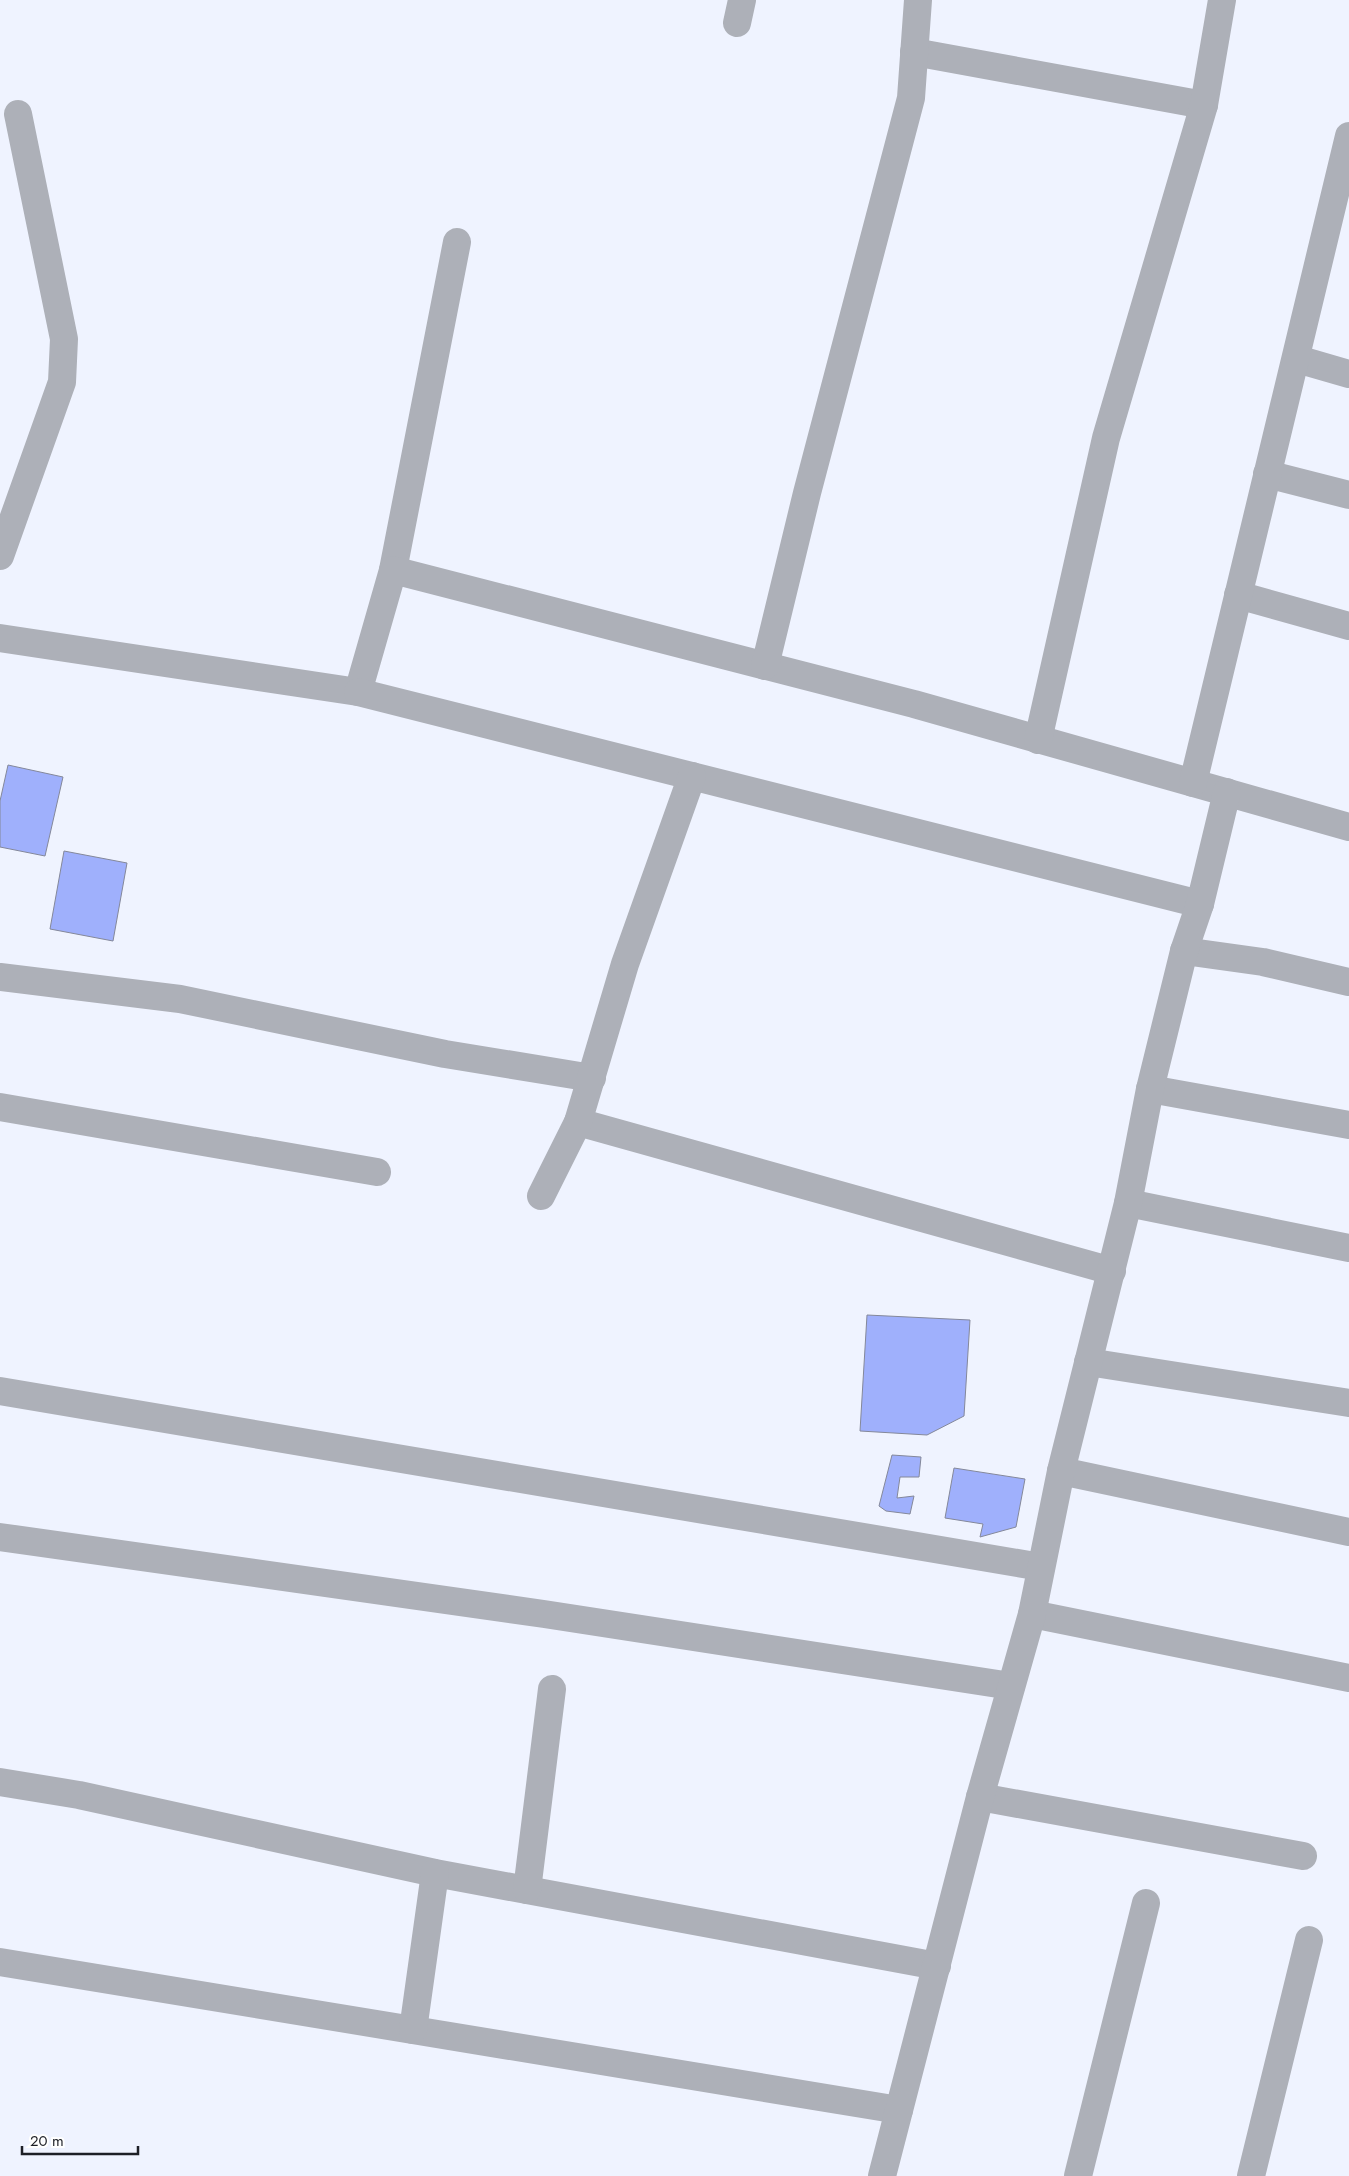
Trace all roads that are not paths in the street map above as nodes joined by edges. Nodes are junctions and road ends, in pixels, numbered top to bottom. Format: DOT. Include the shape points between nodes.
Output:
graph roads {
  1 [pos="918,0"];
  2 [pos="1222,0"];
  3 [pos="914,52"];
  4 [pos="1204,105"];
  5 [pos="18,114"];
  6 [pos="1349,136"];
  7 [pos="457,242"];
  8 [pos="1297,359"];
  9 [pos="1349,374"];
  10 [pos="1268,474"];
  11 [pos="1349,495"];
  12 [pos="0,556"];
  13 [pos="393,570"];
  14 [pos="1238,595"];
  15 [pos="1349,626"];
  16 [pos="0,638"];
  17 [pos="765,666"];
  18 [pos="358,692"];
  19 [pos="1038,740"];
  20 [pos="692,776"];
  21 [pos="1193,783"];
  22 [pos="1227,792"];
  23 [pos="1349,827"];
  24 [pos="1200,904"];
  25 [pos="1184,951"];
  26 [pos="0,977"];
  27 [pos="1349,982"];
  28 [pos="592,1078"];
  29 [pos="1150,1088"];
  30 [pos="0,1107"];
  31 [pos="578,1122"];
  32 [pos="1349,1125"];
  33 [pos="377,1172"];
  34 [pos="541,1196"];
  35 [pos="1128,1203"];
  36 [pos="1349,1248"];
  37 [pos="1112,1271"];
  38 [pos="1088,1362"];
  39 [pos="0,1391"];
  40 [pos="1349,1403"];
  41 [pos="1060,1471"];
  42 [pos="1349,1532"];
  43 [pos="0,1537"];
  44 [pos="1040,1567"];
  45 [pos="1032,1614"];
  46 [pos="1349,1678"];
  47 [pos="1011,1686"];
  48 [pos="552,1690"];
  49 [pos="0,1782"];
  50 [pos="980,1797"];
  51 [pos="1303,1856"];
  52 [pos="435,1873"];
  53 [pos="527,1890"];
  54 [pos="1146,1903"];
  55 [pos="1309,1940"];
  56 [pos="0,1962"];
  57 [pos="937,1966"];
  58 [pos="412,2030"];
  59 [pos="899,2110"];
  60 [pos="882,2176"];
  61 [pos="1078,2176"];
  62 [pos="1251,2176"];
  1 -- 3 [label="street"];
  2 -- 4 [label="street"];
  3 -- 4 [label="street"];
  3 -- 17 [label="street" via="911,98"];
  4 -- 19 [label="street" via="1106,438"];
  5 -- 12 [label="street" via="64,339 64,356 62,382"];
  6 -- 8 [label="street"];
  7 -- 13 [label="street"];
  8 -- 9 [label="street"];
  8 -- 10 [label="street"];
  10 -- 11 [label="street"];
  10 -- 14 [label="street"];
  13 -- 17 [label="street"];
  13 -- 18 [label="street"];
  14 -- 15 [label="street"];
  14 -- 21 [label="street"];
  16 -- 18 [label="street"];
  17 -- 19 [label="street"];
  18 -- 20 [label="street"];
  19 -- 21 [label="street"];
  20 -- 24 [label="street"];
  20 -- 28 [label="street" via="625,964"];
  21 -- 22 [label="street"];
  22 -- 23 [label="street"];
  22 -- 24 [label="street"];
  24 -- 25 [label="street"];
  25 -- 27 [label="street" via="1263,962"];
  25 -- 29 [label="street"];
  26 -- 28 [label="street" via="180,999 445,1054"];
  28 -- 31 [label="street"];
  29 -- 32 [label="street"];
  29 -- 35 [label="street"];
  30 -- 33 [label="street"];
  31 -- 34 [label="street"];
  31 -- 37 [label="street"];
  35 -- 36 [label="street"];
  35 -- 37 [label="street"];
  37 -- 38 [label="street"];
  38 -- 40 [label="street"];
  38 -- 41 [label="street"];
  39 -- 44 [label="street"];
  41 -- 42 [label="street"];
  41 -- 44 [label="street"];
  43 -- 47 [label="street" via="544,1614"];
  44 -- 45 [label="street"];
  45 -- 46 [label="street"];
  45 -- 47 [label="street"];
  47 -- 50 [label="street"];
  48 -- 53 [label="street"];
  49 -- 52 [label="street" via="79,1795"];
  50 -- 51 [label="street"];
  50 -- 57 [label="street"];
  52 -- 53 [label="street"];
  52 -- 58 [label="street"];
  53 -- 57 [label="street"];
  54 -- 61 [label="street"];
  55 -- 62 [label="street"];
  56 -- 58 [label="street"];
  57 -- 59 [label="street"];
  58 -- 59 [label="street"];
  59 -- 60 [label="street"];
}
